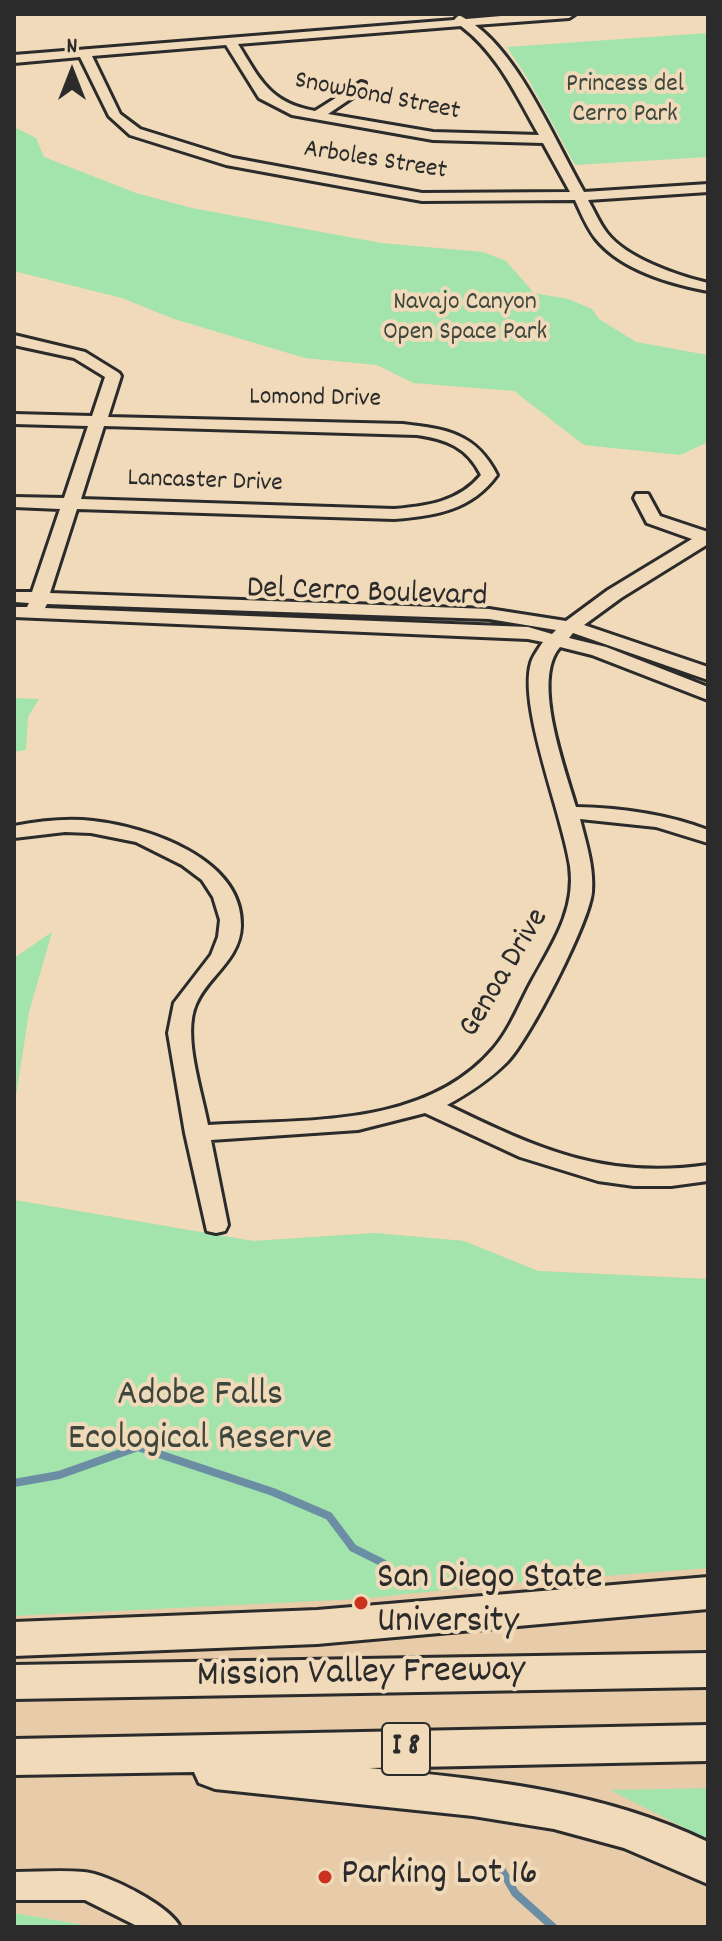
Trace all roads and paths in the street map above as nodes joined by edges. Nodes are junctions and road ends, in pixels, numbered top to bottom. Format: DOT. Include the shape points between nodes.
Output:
graph roads {
  1 [pos="451,14"];
  2 [pos="569,14"];
  3 [pos="465,22"];
  4 [pos="230,42"];
  5 [pos="85,54"];
  6 [pos="14,59"];
  7 [pos="361,86"];
  8 [pos="316,116"];
  9 [pos="547,139"];
  10 [pos="708,188"];
  11 [pos="579,196"];
  12 [pos="708,287"];
  13 [pos="14,340"];
  14 [pos="14,419"];
  15 [pos="98,421"];
  16 [pos="642,498"];
  17 [pos="14,502"];
  18 [pos="70,505"];
  19 [pos="394,514"];
  20 [pos="707,538"];
  21 [pos="14,597"];
  22 [pos="29,608"];
  23 [pos="564,632"];
  24 [pos="708,674"];
  25 [pos="708,694"];
  26 [pos="568,813"];
  27 [pos="14,832"];
  28 [pos="708,837"];
  29 [pos="429,1106"];
  30 [pos="197,1133"];
  31 [pos="708,1173"];
  32 [pos="216,1225"];
  33 [pos="708,1593"];
  34 [pos="708,1613"];
  35 [pos="317,1627"];
  36 [pos="14,1639"];
  37 [pos="708,1670"];
  38 [pos="14,1682"];
  39 [pos="708,1743"];
  40 [pos="104,1755"];
  41 [pos="14,1757"];
  42 [pos="708,1864"];
  43 [pos="14,1886"];
  44 [pos="164,1927"];
  1 -- 3 [label="street"];
  2 -- 3 [label="street"];
  3 -- 4 [label="street"];
  3 -- 9 [label="street" via="506,65"];
  4 -- 5 [label="street"];
  4 -- 8 [label="street, Snowbond Street" via="263,95"];
  5 -- 6 [label="street"];
  5 -- 11 [label="street, Arboles Street" via="115,116 135,132 173,146 231,162 422,197"];
  7 -- 8 [label="street"];
  8 -- 9 [label="street, Snowbond Street" via="444,137"];
  9 -- 11 [label="street"];
  10 -- 11 [label="street, Arboles Street"];
  11 -- 12 [label="street" via="602,237 623,255 658,273"];
  13 -- 15 [label="street" via="82,355 102,365 113,376"];
  14 -- 15 [label="street, Lomond Drive"];
  15 -- 18 [label="street"];
  15 -- 19 [label="street, Lomond Drive" via="403,429 457,440 482,458 489,475 461,502"];
  16 -- 20 [label="street" via="653,519"];
  17 -- 18 [label="street, Lancaster Drive"];
  18 -- 19 [label="street, Lancaster Drive"];
  18 -- 22 [label="street"];
  20 -- 23 [label="street"];
  21 -- 22 [label="street, Del Cerro Boulevard"];
  22 -- 23 [label="street, Del Cerro Boulevard"];
  23 -- 24 [label="street, Del Cerro Boulevard" via="616,638"];
  23 -- 25 [label="street, Del Cerro Boulevard"];
  23 -- 26 [label="street, Genoa Drive" via="540,662 540,696"];
  26 -- 28 [label="street" via="625,814"];
  26 -- 29 [label="street, Genoa Drive" via="581,868 579,914 502,1054 471,1083"];
  27 -- 30 [label="street" via="60,826 143,837 190,858 220,887 229,910 230,935 184,1006 179,1033"];
  29 -- 30 [label="street, Genoa Drive" via="359,1123"];
  29 -- 31 [label="street" via="559,1165 643,1178"];
  30 -- 32 [label="street"];
  33 -- 35 [label="highway"];
  34 -- 35 [label="highway"];
  35 -- 36 [label="highway"];
  37 -- 38 [label="highway, Mission Valley Freeway / I 8"];
  39 -- 40 [label="highway, I 8"];
  40 -- 41 [label="highway, I 8"];
  40 -- 42 [label="highway" via="559,1808 630,1830"];
  43 -- 44 [label="street" via="87,1886"];
}
